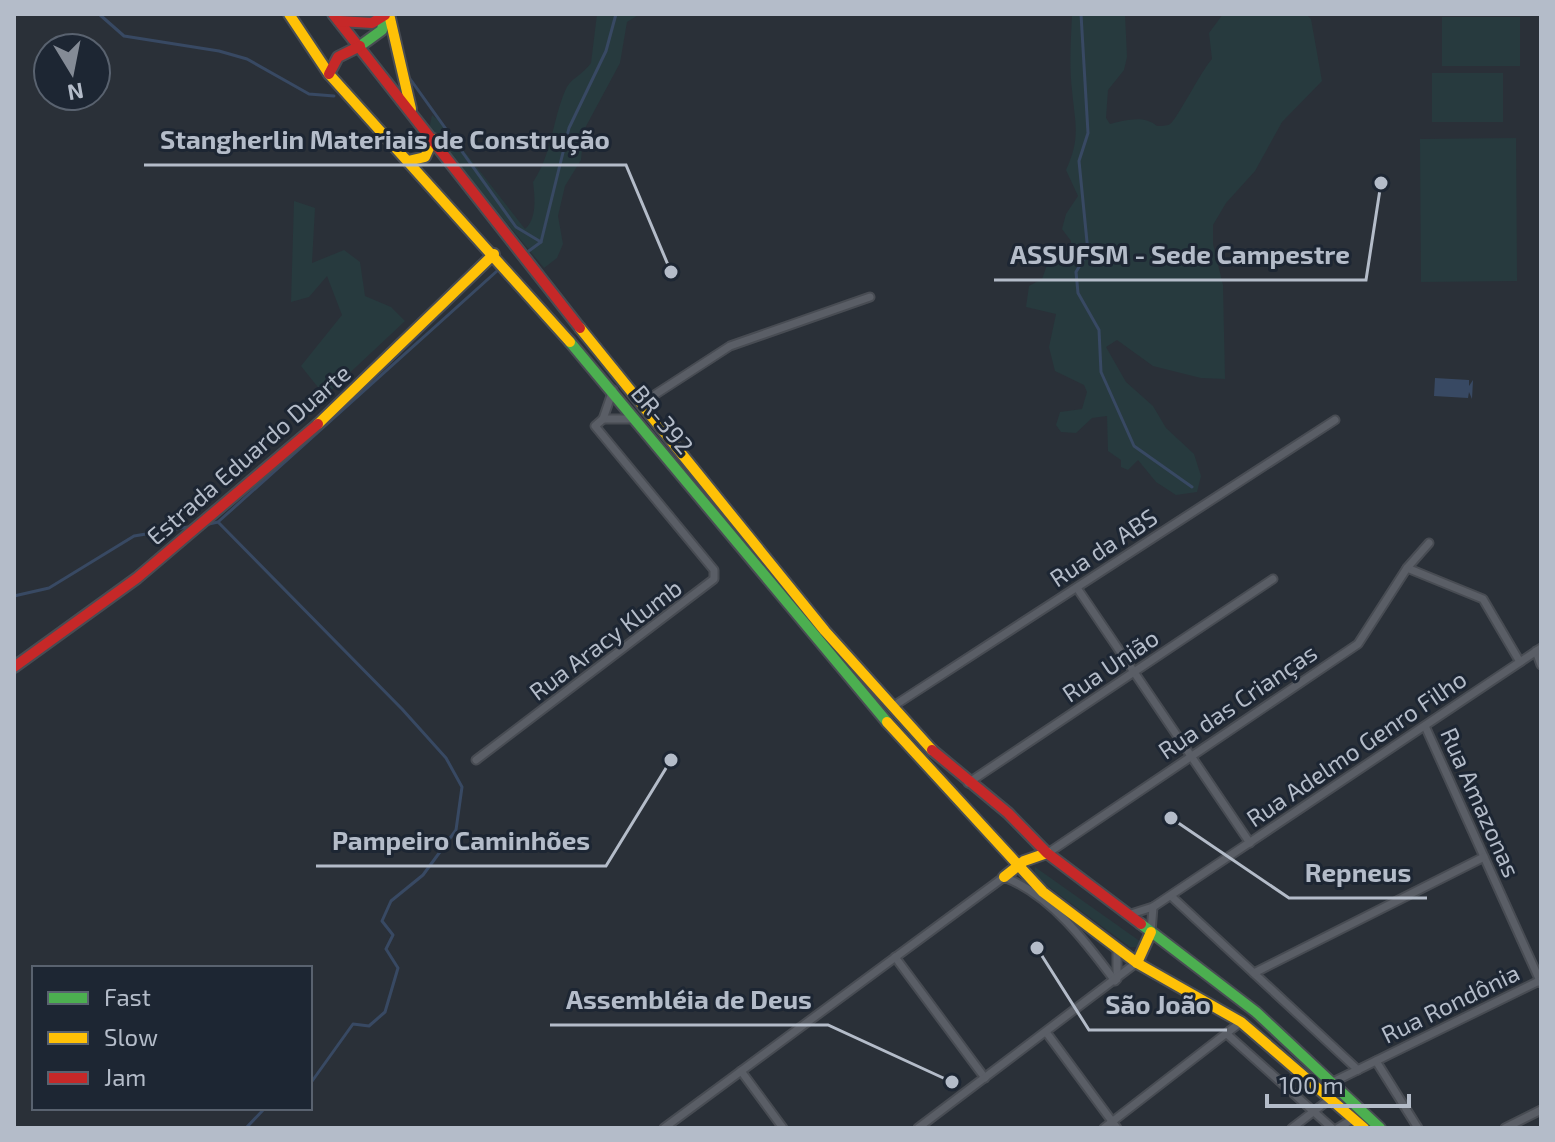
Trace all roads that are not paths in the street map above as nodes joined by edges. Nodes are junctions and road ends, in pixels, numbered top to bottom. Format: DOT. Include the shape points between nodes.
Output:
graph roads {
  1 [pos="289,14"];
  2 [pos="386,14"];
  3 [pos="336,18"];
  4 [pos="360,46"];
  5 [pos="329,74"];
  6 [pos="412,111"];
  7 [pos="433,139"];
  8 [pos="408,161"];
  9 [pos="494,254"];
  10 [pos="870,297"];
  11 [pos="613,390"];
  12 [pos="642,403"];
  13 [pos="603,419"];
  14 [pos="638,420"];
  15 [pos="1335,420"];
  16 [pos="1429,543"];
  17 [pos="1407,568"];
  18 [pos="1273,579"];
  19 [pos="1077,588"];
  20 [pos="1538,650"];
  21 [pos="1520,662"];
  22 [pos="1541,665"];
  23 [pos="14,667"];
  24 [pos="1135,673"];
  25 [pos="892,707"];
  26 [pos="1425,726"];
  27 [pos="1191,756"];
  28 [pos="476,760"];
  29 [pos="968,783"];
  30 [pos="1250,843"];
  31 [pos="1006,850"];
  32 [pos="1051,856"];
  33 [pos="1484,857"];
  34 [pos="1034,858"];
  35 [pos="1021,864"];
  36 [pos="1008,875"];
  37 [pos="1030,876"];
  38 [pos="1171,896"];
  39 [pos="1153,907"];
  40 [pos="1123,913"];
  41 [pos="1151,932"];
  42 [pos="1117,948"];
  43 [pos="895,957"];
  44 [pos="1137,963"];
  45 [pos="1254,973"];
  46 [pos="1116,980"];
  47 [pos="1541,981"];
  48 [pos="1241,1022"];
  49 [pos="1046,1032"];
  50 [pos="1228,1035"];
  51 [pos="1376,1061"];
  52 [pos="1358,1070"];
  53 [pos="741,1071"];
  54 [pos="985,1078"];
  55 [pos="1333,1082"];
  56 [pos="1332,1098"];
  57 [pos="1541,1110"];
  58 [pos="1314,1112"];
  59 [pos="1354,1118"];
  60 [pos="1115,1125"];
  61 [pos="664,1128"];
  62 [pos="783,1128"];
  63 [pos="918,1128"];
  64 [pos="1104,1128"];
  65 [pos="1292,1128"];
  66 [pos="1335,1128"];
  67 [pos="1364,1128"];
  68 [pos="1380,1128"];
  69 [pos="1418,1128"];
  70 [pos="1505,1128"];
  1 -- 5 [label="main road, BR-392"];
  2 -- 3 [label="main road" via="372,23"];
  2 -- 4 [label="main road" via="382,30"];
  2 -- 6 [label="main road"];
  3 -- 4 [label="main road, BR-392"];
  4 -- 5 [label="main road" via="338,57"];
  4 -- 6 [label="main road, BR-392"];
  5 -- 8 [label="main road, BR-392"];
  6 -- 7 [label="main road, BR-392"];
  7 -- 8 [label="main road" via="425,157"];
  7 -- 12 [label="main road, BR-392"];
  8 -- 9 [label="main road, BR-392"];
  9 -- 11 [label="main road, BR-392"];
  9 -- 23 [label="main road, Estrada Eduardo Duarte" via="262,471 136,579"];
  10 -- 12 [label="street" via="730,346"];
  11 -- 13 [label="street"];
  11 -- 14 [label="main road, BR-392"];
  12 -- 25 [label="main road, BR-392"];
  13 -- 14 [label="street"];
  13 -- 28 [label="street, Rua Aracy Klumb" via="595,426 714,570 714,579"];
  14 -- 31 [label="main road, BR-392" via="883,719"];
  15 -- 19 [label="street, Rua da ABS"];
  16 -- 17 [label="street, Rua das Crianças"];
  17 -- 21 [label="street" via="1483,599"];
  17 -- 27 [label="street, Rua das Crianças" via="1358,644"];
  18 -- 24 [label="street, Rua União"];
  19 -- 24 [label="street"];
  19 -- 25 [label="street, Rua da ABS"];
  20 -- 21 [label="street, Rua Adelmo Genro Filho"];
  20 -- 22 [label="street"];
  21 -- 26 [label="street, Rua Adelmo Genro Filho"];
  24 -- 27 [label="street"];
  24 -- 29 [label="street, Rua União"];
  25 -- 29 [label="main road, BR-392"];
  26 -- 30 [label="street, Rua Adelmo Genro Filho"];
  26 -- 33 [label="street, Rua Amazonas"];
  27 -- 30 [label="street"];
  27 -- 32 [label="street, Rua das Crianças"];
  29 -- 32 [label="main road, BR-392"];
  30 -- 38 [label="street, Rua Adelmo Genro Filho"];
  31 -- 35 [label="main road, BR-392"];
  31 -- 36 [label="main road" via="1011,860"];
  32 -- 34 [label="main road"];
  32 -- 40 [label="main road, BR-392"];
  33 -- 45 [label="street"];
  33 -- 47 [label="street, Rua Amazonas"];
  34 -- 35 [label="main road"];
  34 -- 37 [label="main road" via="1028,866"];
  35 -- 36 [label="main road"];
  35 -- 37 [label="main road, BR-392"];
  36 -- 37 [label="main road"];
  36 -- 43 [label="street"];
  36 -- 46 [label="street" via="1058,914"];
  37 -- 42 [label="main road, BR-392"];
  38 -- 39 [label="street, Rua Adelmo Genro Filho"];
  38 -- 45 [label="street"];
  39 -- 40 [label="street, Rua Adelmo Genro Filho"];
  39 -- 41 [label="street"];
  40 -- 41 [label="main road, BR-392"];
  41 -- 44 [label="main road"];
  41 -- 55 [label="main road, BR-392" via="1256,1012"];
  42 -- 44 [label="main road, BR-392"];
  42 -- 46 [label="street"];
  43 -- 53 [label="street"];
  43 -- 54 [label="street"];
  44 -- 46 [label="street"];
  44 -- 48 [label="main road, BR-392"];
  45 -- 52 [label="street"];
  46 -- 49 [label="street"];
  47 -- 51 [label="street, Rua Rondônia"];
  48 -- 50 [label="street"];
  48 -- 56 [label="main road, BR-392"];
  49 -- 54 [label="street"];
  49 -- 60 [label="street"];
  50 -- 58 [label="street"];
  50 -- 60 [label="street"];
  51 -- 52 [label="street, Rua Rondônia"];
  51 -- 69 [label="street"];
  52 -- 55 [label="street, Rua Rondônia"];
  53 -- 61 [label="street"];
  53 -- 62 [label="street"];
  54 -- 63 [label="street"];
  55 -- 68 [label="main road, BR-392"];
  56 -- 58 [label="street"];
  56 -- 59 [label="main road, BR-392"];
  57 -- 70 [label="street"];
  58 -- 65 [label="street"];
  58 -- 66 [label="street"];
  59 -- 66 [label="street"];
  59 -- 67 [label="main road, BR-392"];
  60 -- 64 [label="street"];
}
